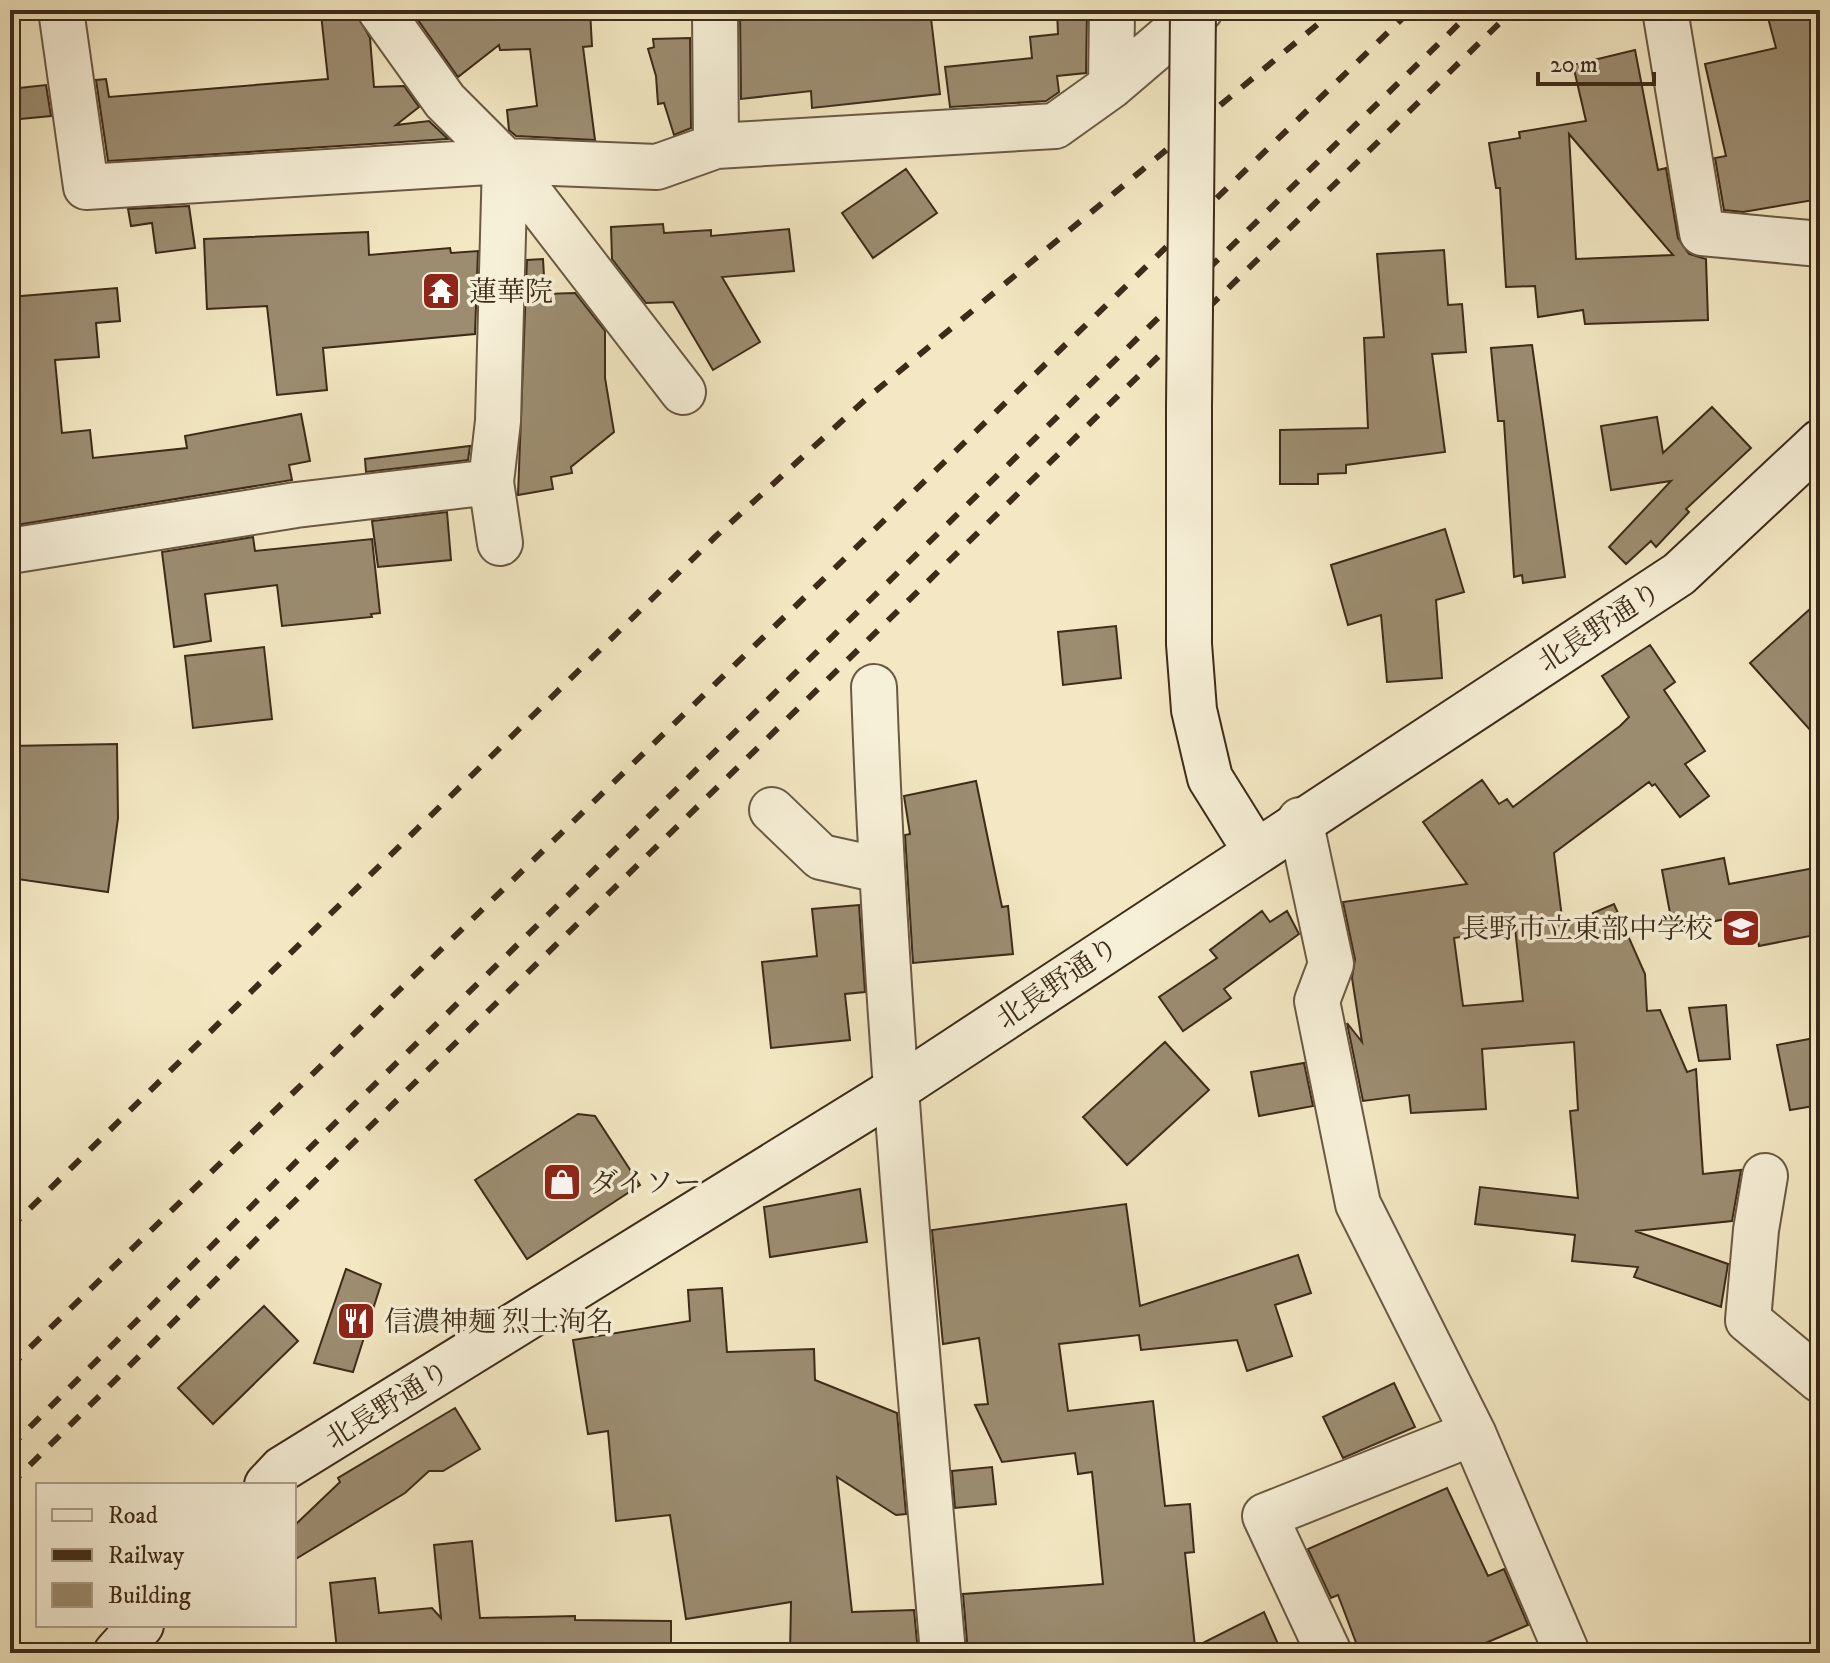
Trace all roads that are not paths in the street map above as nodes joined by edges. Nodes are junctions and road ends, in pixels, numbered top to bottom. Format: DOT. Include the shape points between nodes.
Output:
graph roads {
  1 [pos="61,10"];
  2 [pos="380,10"];
  3 [pos="715,10"];
  4 [pos="1112,10"];
  5 [pos="1193,10"];
  6 [pos="1200,10"];
  7 [pos="1665,10"];
  8 [pos="1111,86"];
  9 [pos="716,146"];
  10 [pos="505,161"];
  11 [pos="1820,244"];
  12 [pos="683,392"];
  13 [pos="1820,442"];
  14 [pos="491,482"];
  15 [pos="500,543"];
  16 [pos="10,551"];
  17 [pos="874,687"];
  18 [pos="772,810"];
  19 [pos="1300,820"];
  20 [pos="1255,850"];
  21 [pos="880,870"];
  22 [pos="895,1090"];
  23 [pos="1765,1176"];
  24 [pos="1819,1377"];
  25 [pos="1473,1433"];
  26 [pos="269,1483"];
  27 [pos="139,1627"];
  28 [pos="116,1653"];
  29 [pos="943,1653"];
  30 [pos="1329,1653"];
  31 [pos="1567,1653"];
  1 -- 10 [label="street" via="86,187"];
  2 -- 10 [label="street" via="445,101"];
  3 -- 9 [label="street"];
  4 -- 8 [label="street"];
  5 -- 20 [label="street, bridge" via="1189,644 1194,710 1210,778"];
  6 -- 8 [label="street"];
  7 -- 11 [label="street" via="1702,233"];
  8 -- 9 [label="street" via="1055,126"];
  9 -- 10 [label="street" via="657,167"];
  10 -- 12 [label="street"];
  10 -- 14 [label="street" via="498,421"];
  13 -- 19 [label="street, 北長野通り" via="1679,574"];
  14 -- 15 [label="street"];
  14 -- 16 [label="street" via="296,505"];
  17 -- 21 [label="street"];
  18 -- 21 [label="street" via="821,857"];
  19 -- 20 [label="street, 北長野通り"];
  19 -- 25 [label="street" via="1331,964 1317,1001 1358,1204"];
  20 -- 22 [label="street, 北長野通り"];
  21 -- 22 [label="street"];
  22 -- 26 [label="street, 北長野通り" via="282,1469"];
  22 -- 29 [label="street"];
  23 -- 24 [label="street" via="1748,1320"];
  25 -- 30 [label="street" via="1265,1516"];
  25 -- 31 [label="street"];
  27 -- 28 [label="street"];
}
